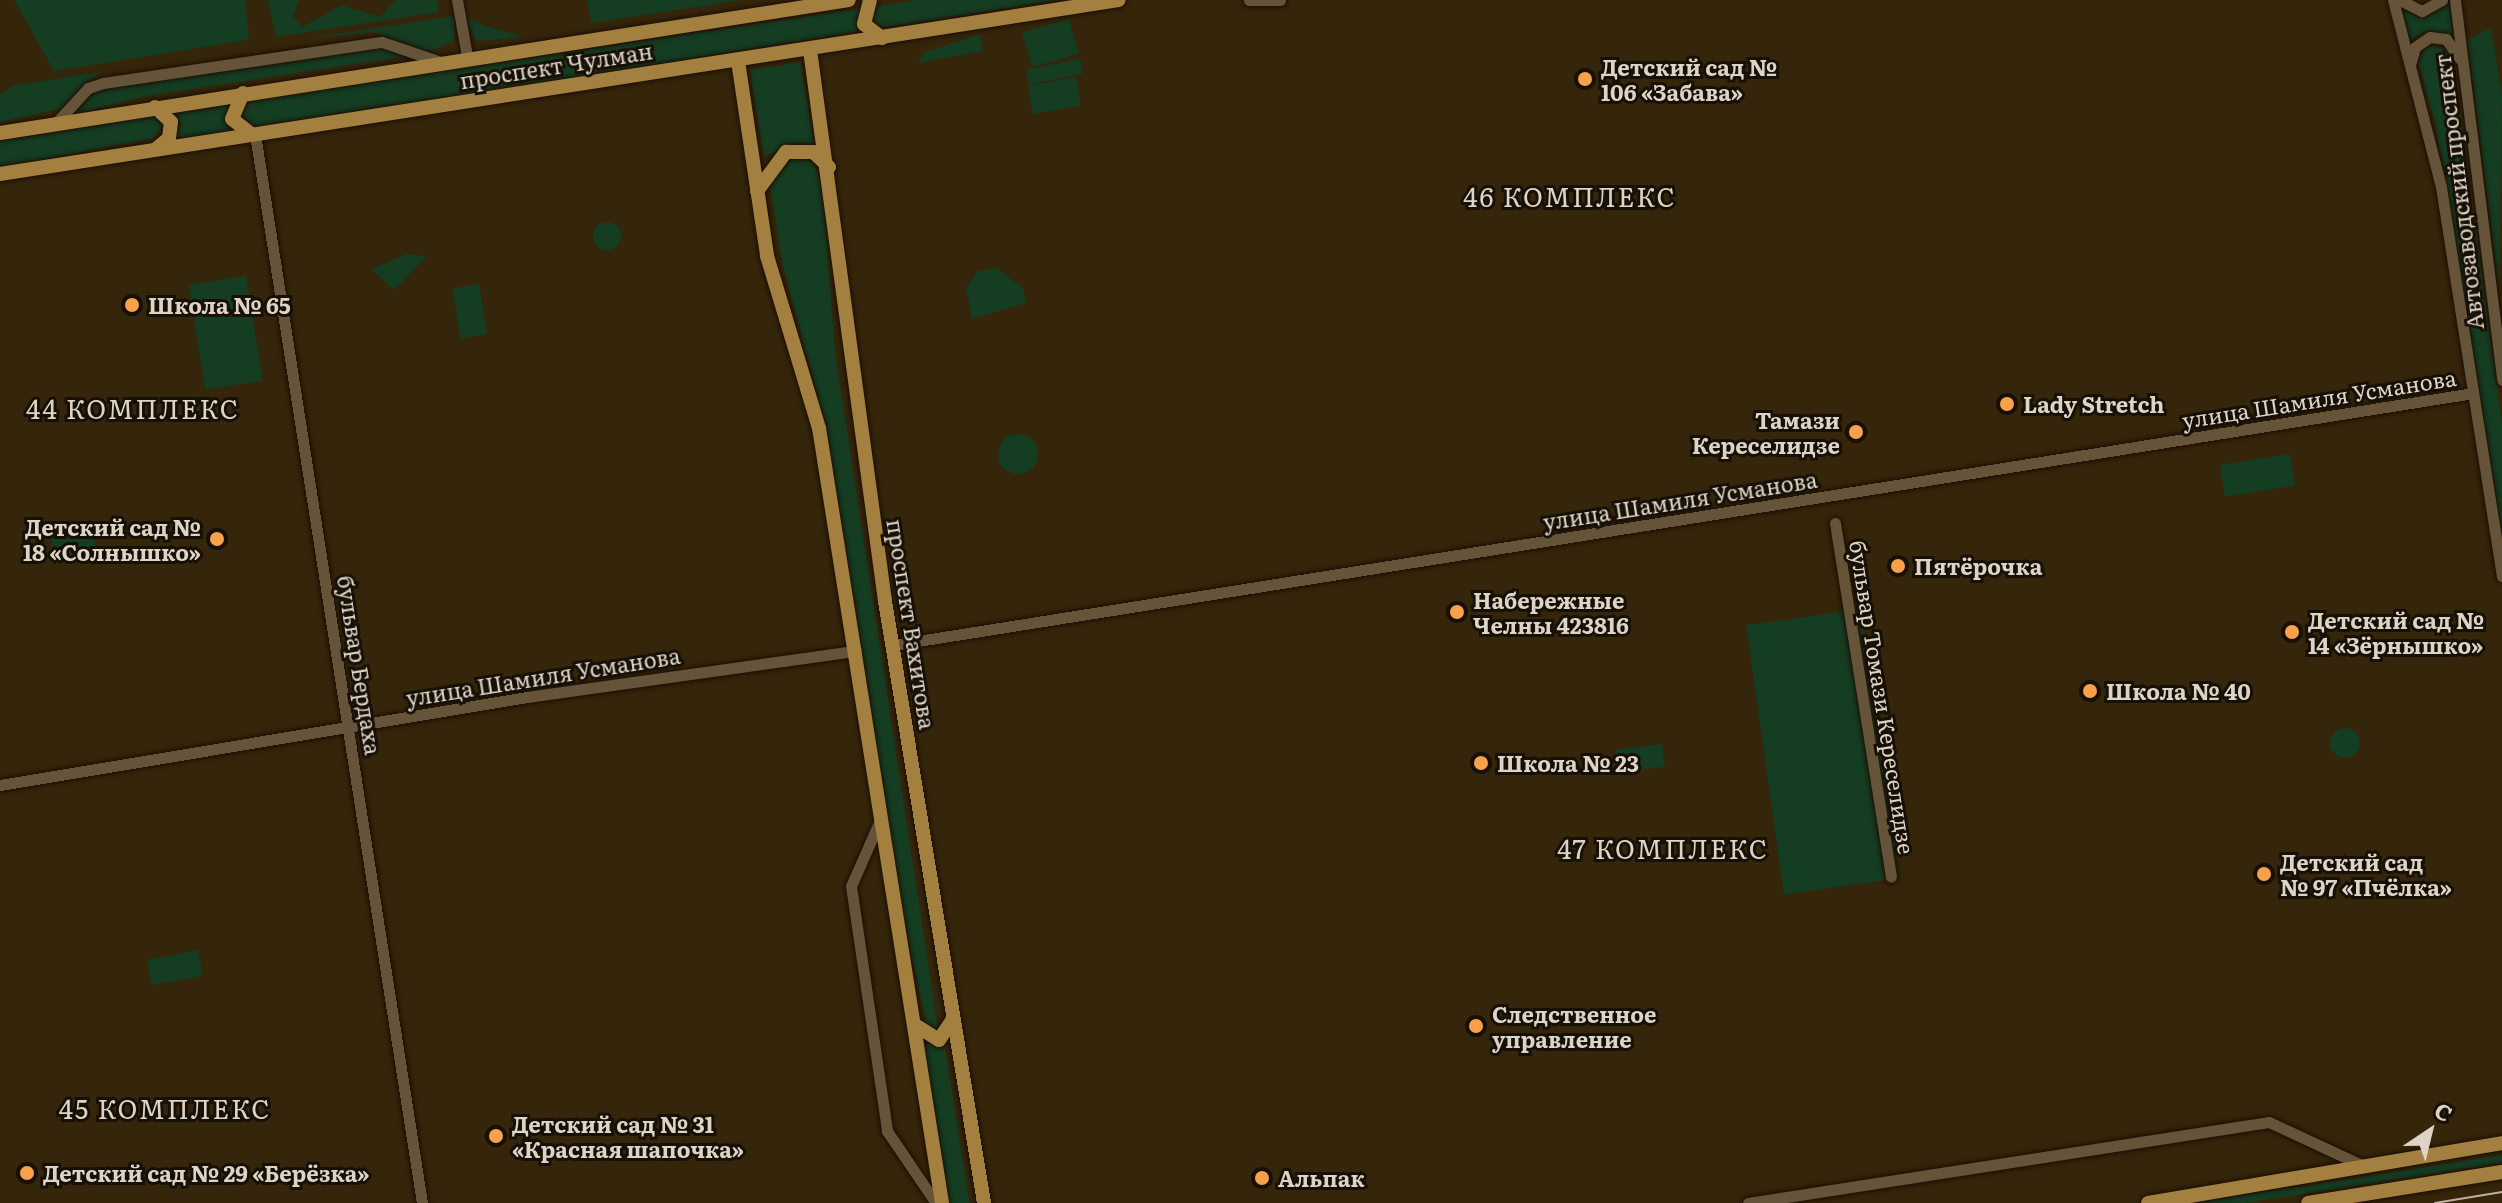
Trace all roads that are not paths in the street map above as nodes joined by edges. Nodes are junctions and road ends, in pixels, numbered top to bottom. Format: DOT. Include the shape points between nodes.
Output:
graph roads {
  1 [pos="457,0"];
  2 [pos="849,0"];
  3 [pos="870,0"];
  4 [pos="1119,0"];
  5 [pos="1249,0"];
  6 [pos="1280,0"];
  7 [pos="2393,0"];
  8 [pos="2400,0"];
  9 [pos="2442,0"];
  10 [pos="2455,0"];
  11 [pos="882,38"];
  12 [pos="810,50"];
  13 [pos="467,56"];
  14 [pos="438,61"];
  15 [pos="738,61"];
  16 [pos="2463,63"];
  17 [pos="2410,70"];
  18 [pos="243,93"];
  19 [pos="155,107"];
  20 [pos="54,125"];
  21 [pos="0,133"];
  22 [pos="253,134"];
  23 [pos="153,150"];
  24 [pos="831,170"];
  25 [pos="0,174"];
  26 [pos="757,192"];
  27 [pos="2502,380"];
  28 [pos="2473,393"];
  29 [pos="1835,523"];
  30 [pos="2502,576"];
  31 [pos="893,645"];
  32 [pos="856,651"];
  33 [pos="349,727"];
  34 [pos="0,785"];
  35 [pos="883,814"];
  36 [pos="1891,877"];
  37 [pos="953,1017"];
  38 [pos="915,1025"];
  39 [pos="2502,1143"];
  40 [pos="2368,1168"];
  41 [pos="2502,1172"];
  42 [pos="422,1203"];
  43 [pos="936,1203"];
  44 [pos="942,1203"];
  45 [pos="984,1203"];
  46 [pos="1748,1203"];
  47 [pos="2148,1203"];
  48 [pos="2308,1203"];
  1 -- 13 [label="street"];
  2 -- 13 [label="main road, проспект Чулман"];
  3 -- 11 [label="main road" via="864,24"];
  4 -- 11 [label="main road, проспект Чулман"];
  5 -- 6 [label="street"];
  7 -- 17 [label="street, Автозаводский проспект"];
  8 -- 9 [label="street" via="2422,11"];
  10 -- 16 [label="street, Автозаводский проспект"];
  11 -- 12 [label="main road, проспект Чулман"];
  12 -- 15 [label="main road, проспект Чулман"];
  12 -- 24 [label="main road, проспект Вахитова"];
  13 -- 14 [label="main road, проспект Чулман"];
  14 -- 18 [label="main road, проспект Чулман"];
  14 -- 20 [label="street" via="382,42 103,83 88,88"];
  15 -- 22 [label="main road, проспект Чулман"];
  15 -- 26 [label="main road"];
  16 -- 17 [label="street" via="2446,39 2430,37 2415,47"];
  16 -- 27 [label="street, Автозаводский проспект"];
  17 -- 28 [label="street, Автозаводский проспект" via="2441,187"];
  18 -- 19 [label="main road, проспект Чулман"];
  18 -- 22 [label="main road" via="232,119"];
  19 -- 20 [label="main road, проспект Чулман"];
  19 -- 23 [label="main road" via="171,129"];
  20 -- 21 [label="main road, проспект Чулман"];
  22 -- 23 [label="main road, проспект Чулман"];
  22 -- 33 [label="street, бульвар Бердаха"];
  23 -- 25 [label="main road, проспект Чулман"];
  24 -- 26 [label="main road" via="813,152 786,152"];
  24 -- 31 [label="main road, проспект Вахитова"];
  26 -- 32 [label="main road" via="771,270 819,428"];
  28 -- 30 [label="street, Автозаводский проспект"];
  28 -- 31 [label="street, улица Шамиля Усманова"];
  29 -- 36 [label="street, бульвар Томази Кереселидзе"];
  31 -- 37 [label="main road, проспект Вахитова"];
  32 -- 33 [label="street, улица Шамиля Усманова"];
  32 -- 35 [label="main road"];
  33 -- 34 [label="street, улица Шамиля Усманова"];
  33 -- 42 [label="street, бульвар Бердаха"];
  35 -- 38 [label="main road"];
  35 -- 43 [label="street" via="851,886 887,1131"];
  37 -- 38 [label="main road" via="939,1040"];
  37 -- 45 [label="main road, проспект Вахитова"];
  38 -- 44 [label="main road"];
  39 -- 40 [label="main road"];
  40 -- 46 [label="street" via="2269,1122"];
  40 -- 47 [label="main road"];
  41 -- 48 [label="main road"];
}
